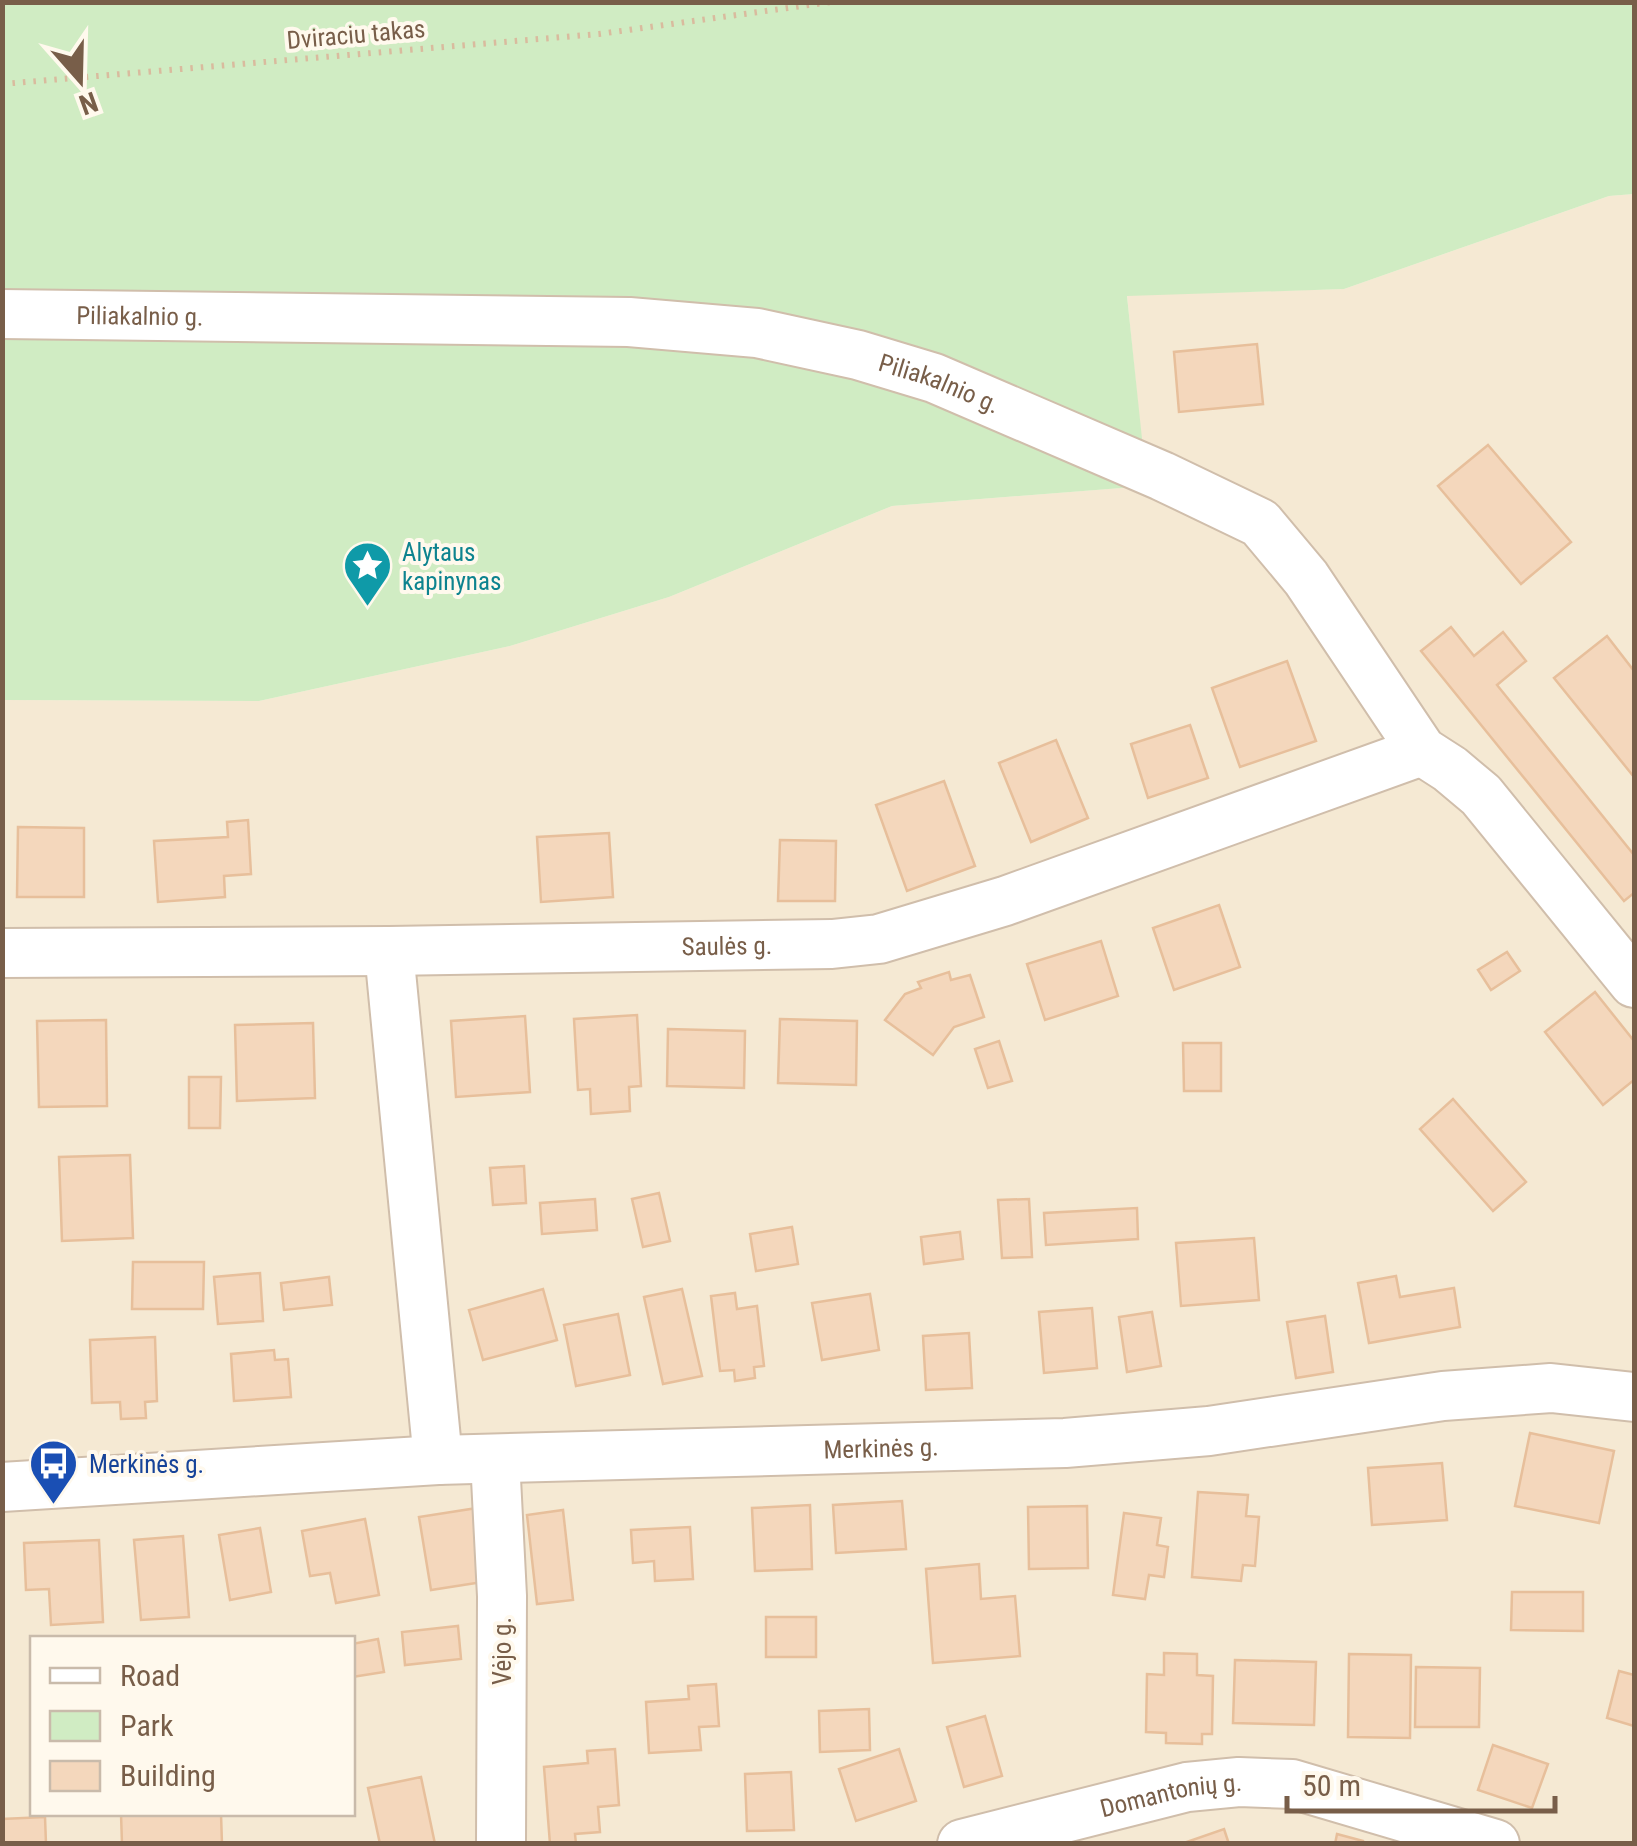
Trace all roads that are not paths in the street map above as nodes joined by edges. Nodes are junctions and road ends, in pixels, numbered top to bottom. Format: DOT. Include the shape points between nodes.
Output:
graph roads {
  1 [pos="2,314"];
  2 [pos="1422,752"];
  3 [pos="389,951"];
  4 [pos="2,954"];
  5 [pos="1634,983"];
  6 [pos="1634,1397"];
  7 [pos="495,1459"];
  8 [pos="438,1460"];
  9 [pos="2,1487"];
  10 [pos="501,1844"];
  11 [pos="962,1844"];
  12 [pos="1495,1844"];
  1 -- 2 [label="street, Piliakalnio g." via="629,322 758,333 915,372 1260,523 1306,578"];
  2 -- 3 [label="street, Saulės g." via="880,939"];
  2 -- 5 [label="street, Piliakalnio g." via="1480,795"];
  3 -- 4 [label="street, Saulės g."];
  3 -- 8 [label="street"];
  6 -- 7 [label="street, Merkinės g." via="1551,1388 1461,1394 1209,1431 1064,1444"];
  7 -- 8 [label="street, Merkinės g."];
  7 -- 10 [label="street, Vėjo g."];
  8 -- 9 [label="street, Merkinės g."];
  11 -- 12 [label="street, Domantonių g." via="1187,1787 1239,1782 1292,1784"];
}
